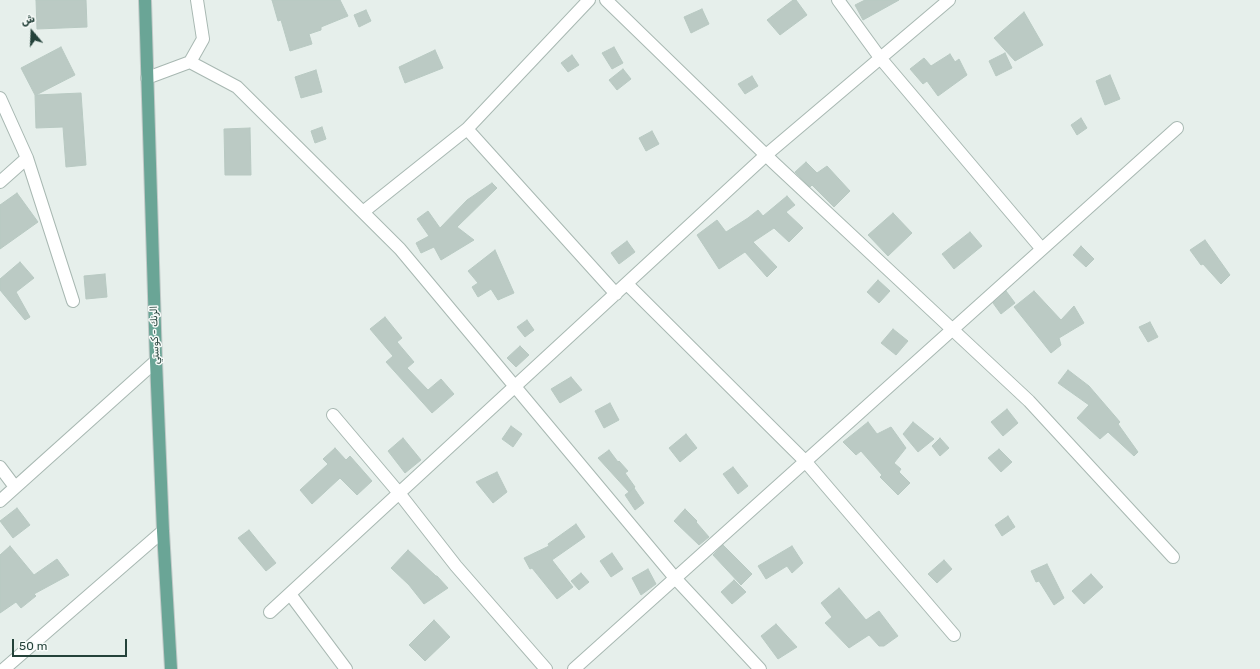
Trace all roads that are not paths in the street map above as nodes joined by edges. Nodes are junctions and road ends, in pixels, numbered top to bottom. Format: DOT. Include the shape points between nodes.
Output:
graph roads {
  1 [pos="145,0"];
  2 [pos="197,0"];
  3 [pos="589,0"];
  4 [pos="606,0"];
  5 [pos="838,0"];
  6 [pos="949,0"];
  7 [pos="880,59"];
  8 [pos="190,62"];
  9 [pos="147,78"];
  10 [pos="0,98"];
  11 [pos="1177,128"];
  12 [pos="467,129"];
  13 [pos="766,156"];
  14 [pos="27,158"];
  15 [pos="0,182"];
  16 [pos="363,212"];
  17 [pos="1042,248"];
  18 [pos="627,284"];
  19 [pos="616,294"];
  20 [pos="73,300"];
  21 [pos="952,329"];
  22 [pos="156,360"];
  23 [pos="515,386"];
  24 [pos="333,415"];
  25 [pos="805,461"];
  26 [pos="0,467"];
  27 [pos="15,487"];
  28 [pos="399,493"];
  29 [pos="0,501"];
  30 [pos="163,531"];
  31 [pos="1173,557"];
  32 [pos="675,578"];
  33 [pos="290,594"];
  34 [pos="270,612"];
  35 [pos="954,635"];
  36 [pos="4,669"];
  37 [pos="171,669"];
  38 [pos="346,669"];
  39 [pos="546,669"];
  40 [pos="574,669"];
  41 [pos="760,669"];
  1 -- 9 [label="main road, الرنك - كوستي"];
  2 -- 8 [label="street" via="203,39"];
  3 -- 12 [label="street"];
  4 -- 13 [label="street"];
  5 -- 7 [label="street"];
  6 -- 7 [label="street"];
  7 -- 13 [label="street"];
  7 -- 17 [label="street"];
  8 -- 9 [label="street"];
  8 -- 16 [label="street" via="238,87"];
  9 -- 22 [label="main road, الرنك - كوستي"];
  10 -- 14 [label="street"];
  11 -- 17 [label="street"];
  12 -- 16 [label="street"];
  12 -- 19 [label="street"];
  13 -- 18 [label="street"];
  13 -- 21 [label="street"];
  14 -- 15 [label="street"];
  14 -- 20 [label="street"];
  16 -- 23 [label="street" via="400,248"];
  17 -- 21 [label="street"];
  18 -- 19 [label="street"];
  18 -- 25 [label="street"];
  19 -- 23 [label="street"];
  21 -- 25 [label="street"];
  21 -- 31 [label="street" via="1029,401"];
  22 -- 27 [label="street"];
  22 -- 30 [label="main road, الرنك - كوستي"];
  23 -- 28 [label="street"];
  23 -- 32 [label="street"];
  24 -- 28 [label="street"];
  25 -- 32 [label="street"];
  25 -- 35 [label="street"];
  26 -- 27 [label="street"];
  27 -- 29 [label="street"];
  28 -- 33 [label="street"];
  28 -- 39 [label="street" via="456,566"];
  30 -- 36 [label="street"];
  30 -- 37 [label="main road, الرنك - كوستي"];
  32 -- 40 [label="street"];
  32 -- 41 [label="street"];
  33 -- 34 [label="street"];
  33 -- 38 [label="street"];
}
